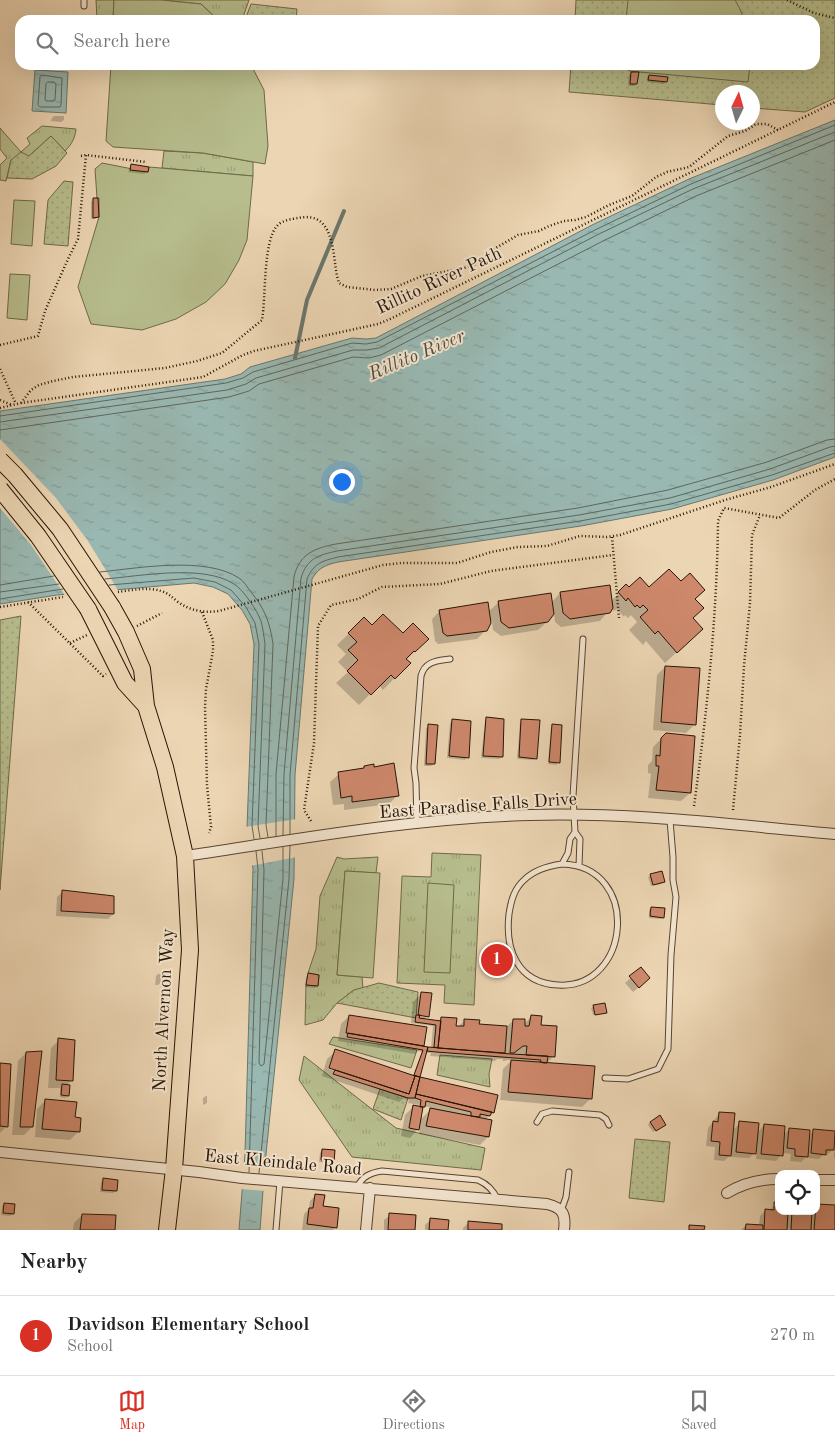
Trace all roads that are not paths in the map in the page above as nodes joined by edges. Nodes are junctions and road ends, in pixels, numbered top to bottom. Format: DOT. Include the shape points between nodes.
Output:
graph roads {
  1 [pos="0,460"];
  2 [pos="0,489"];
  3 [pos="583,639"];
  4 [pos="450,659"];
  5 [pos="146,706"];
  6 [pos="573,815"];
  7 [pos="670,820"];
  8 [pos="417,823"];
  9 [pos="574,832"];
  10 [pos="835,834"];
  11 [pos="185,856"];
  12 [pos="562,864"];
  13 [pos="579,866"];
  14 [pos="605,1078"];
  15 [pos="537,1122"];
  16 [pos="609,1125"];
  17 [pos="0,1152"];
  18 [pos="174,1170"];
  19 [pos="569,1172"];
  20 [pos="775,1179"];
  21 [pos="280,1180"];
  22 [pos="820,1180"];
  23 [pos="835,1180"];
  24 [pos="357,1186"];
  25 [pos="370,1188"];
  26 [pos="727,1193"];
  27 [pos="497,1199"];
  28 [pos="562,1211"];
  29 [pos="167,1230"];
  30 [pos="276,1230"];
  31 [pos="366,1230"];
  32 [pos="564,1230"];
  1 -- 5 [label="main road, North Alvernon Way, bridge" via="60,529 112,607 142,669"];
  2 -- 5 [label="main road, North Alvernon Way, bridge" via="44,543 88,609 125,683"];
  3 -- 6 [label="lane"];
  4 -- 8 [label="lane" via="431,662 421,676 414,768"];
  5 -- 11 [label="main road, North Alvernon Way" via="165,767"];
  6 -- 7 [label="street, East Paradise Falls Drive"];
  6 -- 8 [label="street, East Paradise Falls Drive"];
  6 -- 9 [label="lane"];
  7 -- 10 [label="street, East Paradise Falls Drive"];
  7 -- 14 [label="lane" via="676,897 668,1049 658,1069 628,1079"];
  8 -- 11 [label="street, East Paradise Falls Drive"];
  9 -- 12 [label="lane"];
  9 -- 13 [label="lane" via="580,839"];
  11 -- 18 [label="main road, North Alvernon Way" via="190,950"];
  12 -- 13 [label="lane"];
  12 -- 13 [label="lane" via="531,874 517,888 510,907 508,928 512,955 522,969 537,980 557,985 580,983 598,972 610,955 616,937 616,906 609,888 596,874"];
  15 -- 16 [label="lane" via="542,1114 552,1111 600,1115"];
  17 -- 18 [label="street, East Kleindale Road"];
  18 -- 21 [label="street, East Kleindale Road"];
  18 -- 29 [label="main road, North Alvernon Way"];
  19 -- 28 [label="lane"];
  20 -- 26 [label="street" via="748,1183"];
  21 -- 24 [label="street, East Kleindale Road"];
  21 -- 30 [label="lane"];
  22 -- 23 [label="street"];
  24 -- 25 [label="street, East Kleindale Road"];
  24 -- 27 [label="lane" via="366,1176 382,1171 478,1180 490,1188"];
  25 -- 27 [label="street, East Kleindale Road"];
  25 -- 31 [label="street"];
  27 -- 28 [label="street, East Kleindale Road" via="547,1204"];
  28 -- 32 [label="street"];
}
